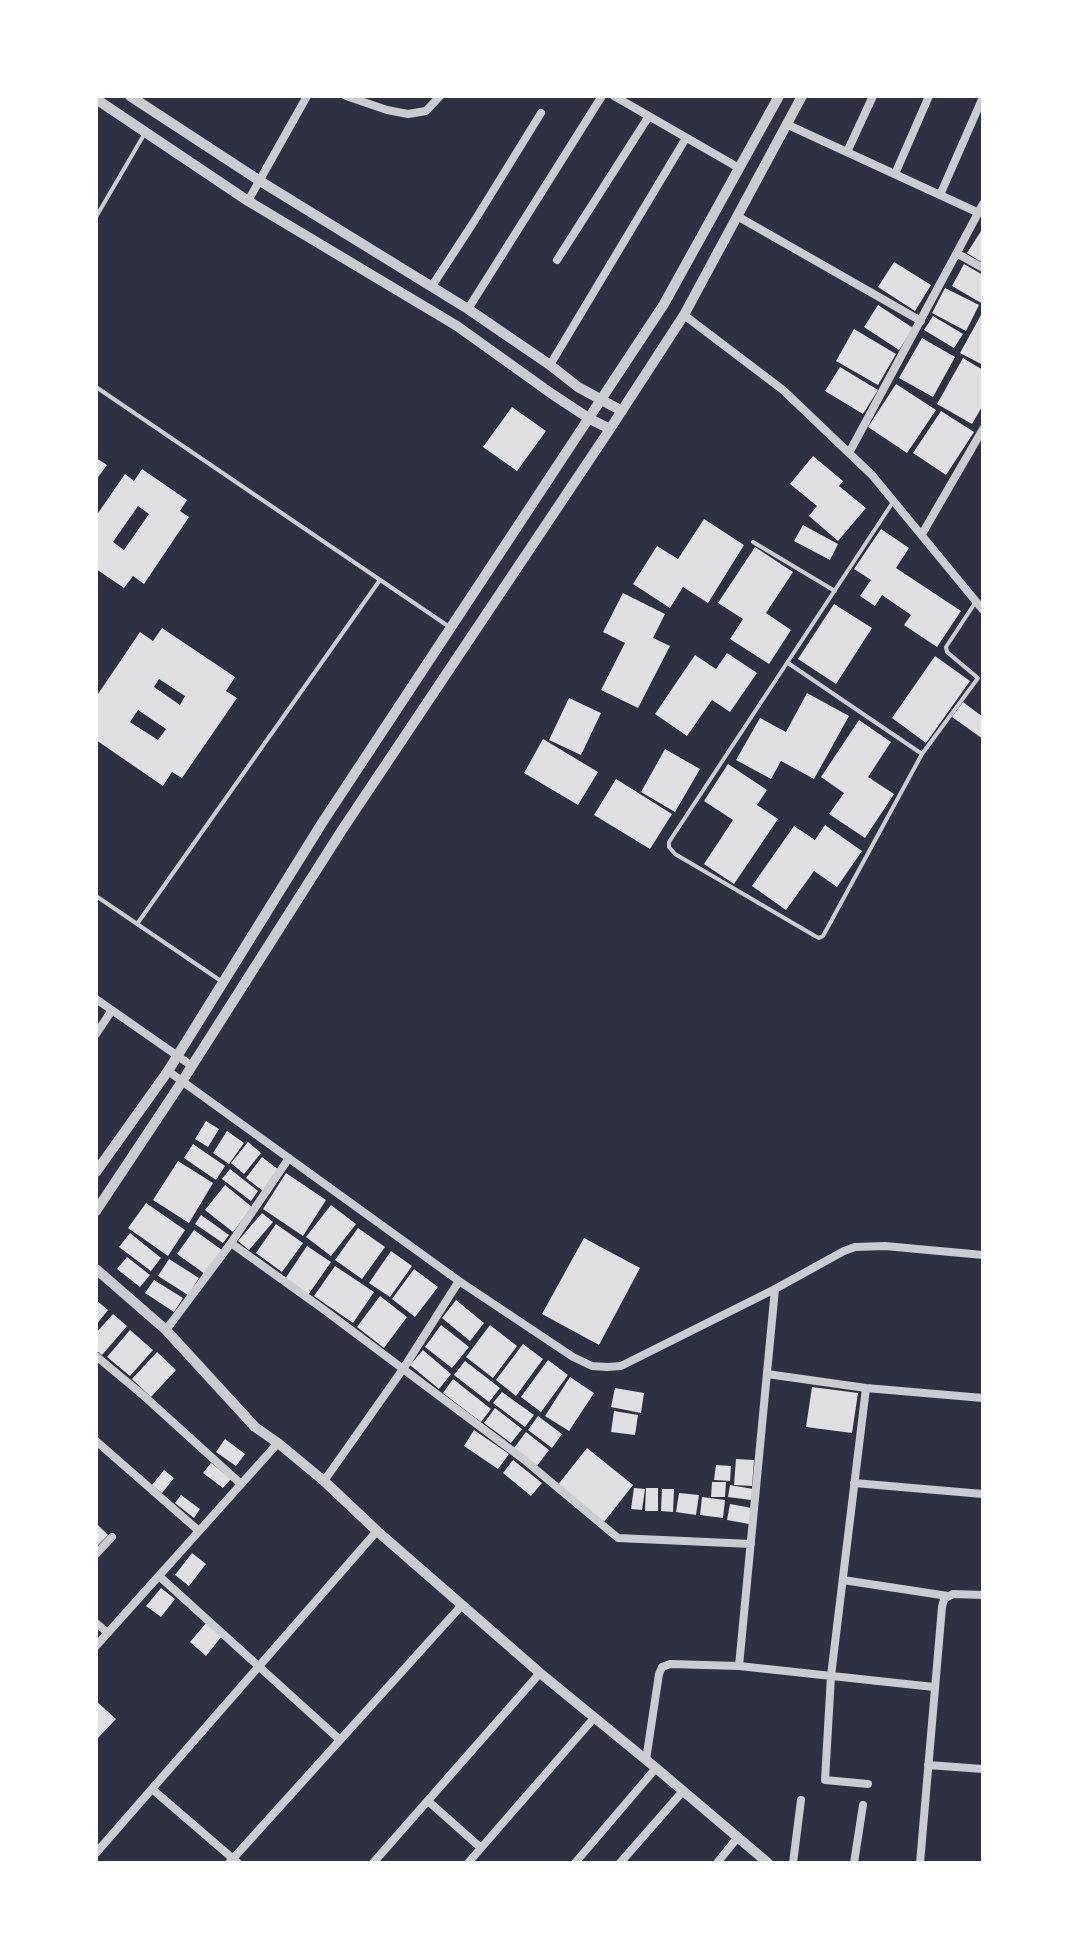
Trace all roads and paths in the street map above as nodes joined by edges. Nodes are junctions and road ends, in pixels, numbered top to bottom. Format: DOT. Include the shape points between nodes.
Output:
graph roads {
  1 [pos="130,96"];
  2 [pos="307,96"];
  3 [pos="346,96"];
  4 [pos="440,96"];
  5 [pos="602,96"];
  6 [pos="614,96"];
  7 [pos="779,96"];
  8 [pos="802,96"];
  9 [pos="873,96"];
  10 [pos="929,96"];
  11 [pos="983,97"];
  12 [pos="96,99"];
  13 [pos="541,113"];
  14 [pos="649,116"];
  15 [pos="786,124"];
  16 [pos="145,132"];
  17 [pos="686,138"];
  18 [pos="847,152"];
  19 [pos="739,168"];
  20 [pos="895,174"];
  21 [pos="260,181"];
  22 [pos="940,195"];
  23 [pos="248,201"];
  24 [pos="981,209"];
  25 [pos="737,216"];
  26 [pos="96,217"];
  27 [pos="958,254"];
  28 [pos="557,260"];
  29 [pos="983,268"];
  30 [pos="432,286"];
  31 [pos="468,309"];
  32 [pos="684,315"];
  33 [pos="921,321"];
  34 [pos="550,365"];
  35 [pos="96,387"];
  36 [pos="602,400"];
  37 [pos="622,411"];
  38 [pos="590,419"];
  39 [pos="610,429"];
  40 [pos="983,429"];
  41 [pos="849,453"];
  42 [pos="894,500"];
  43 [pos="922,534"];
  44 [pos="753,542"];
  45 [pos="380,580"];
  46 [pos="835,591"];
  47 [pos="976,601"];
  48 [pos="983,610"];
  49 [pos="451,628"];
  50 [pos="788,663"];
  51 [pos="922,754"];
  52 [pos="96,896"];
  53 [pos="137,924"];
  54 [pos="223,982"];
  55 [pos="239,992"];
  56 [pos="96,999"];
  57 [pos="112,1010"];
  58 [pos="96,1034"];
  59 [pos="178,1055"];
  60 [pos="192,1066"];
  61 [pos="168,1071"];
  62 [pos="183,1080"];
  63 [pos="289,1158"];
  64 [pos="96,1172"];
  65 [pos="96,1211"];
  66 [pos="231,1243"];
  67 [pos="983,1255"];
  68 [pos="96,1269"];
  69 [pos="459,1281"];
  70 [pos="775,1289"];
  71 [pos="166,1330"];
  72 [pos="96,1356"];
  73 [pos="403,1369"];
  74 [pos="767,1374"];
  75 [pos="866,1388"];
  76 [pos="983,1398"];
  77 [pos="96,1441"];
  78 [pos="278,1443"];
  79 [pos="324,1481"];
  80 [pos="854,1483"];
  81 [pos="241,1484"];
  82 [pos="983,1494"];
  83 [pos="199,1531"];
  84 [pos="377,1531"];
  85 [pos="112,1537"];
  86 [pos="751,1544"];
  87 [pos="96,1554"];
  88 [pos="159,1576"];
  89 [pos="843,1580"];
  90 [pos="983,1595"];
  91 [pos="948,1596"];
  92 [pos="462,1605"];
  93 [pos="96,1623"];
  94 [pos="108,1633"];
  95 [pos="96,1646"];
  96 [pos="739,1666"];
  97 [pos="259,1667"];
  98 [pos="540,1673"];
  99 [pos="831,1676"];
  100 [pos="934,1687"];
  101 [pos="594,1718"];
  102 [pos="340,1740"];
  103 [pos="646,1760"];
  104 [pos="928,1765"];
  105 [pos="656,1768"];
  106 [pos="983,1769"];
  107 [pos="868,1784"];
  108 [pos="152,1789"];
  109 [pos="683,1791"];
  110 [pos="801,1800"];
  111 [pos="428,1801"];
  112 [pos="863,1805"];
  113 [pos="738,1837"];
  114 [pos="481,1848"];
  115 [pos="96,1853"];
  116 [pos="233,1862"];
  117 [pos="373,1863"];
  118 [pos="468,1863"];
  119 [pos="575,1863"];
  120 [pos="620,1863"];
  121 [pos="717,1863"];
  122 [pos="768,1863"];
  123 [pos="793,1863"];
  124 [pos="854,1863"];
  125 [pos="920,1863"];
  1 -- 21 [label="street"];
  2 -- 21 [label="street"];
  3 -- 4 [label="street" via="408,114 426,111"];
  5 -- 31 [label="street"];
  6 -- 14 [label="street"];
  7 -- 19 [label="street"];
  8 -- 15 [label="street"];
  9 -- 18 [label="street"];
  10 -- 20 [label="street"];
  11 -- 22 [label="street"];
  12 -- 16 [label="street"];
  13 -- 30 [label="street"];
  14 -- 17 [label="street"];
  14 -- 28 [label="street"];
  15 -- 18 [label="street"];
  15 -- 25 [label="street"];
  16 -- 23 [label="street"];
  16 -- 26 [label="lane"];
  17 -- 19 [label="street"];
  17 -- 34 [label="street"];
  18 -- 20 [label="street"];
  19 -- 36 [label="street" via="664,304"];
  20 -- 22 [label="street"];
  21 -- 23 [label="street"];
  21 -- 30 [label="street"];
  22 -- 24 [label="street"];
  23 -- 38 [label="street" via="457,326"];
  24 -- 27 [label="street"];
  25 -- 32 [label="street"];
  25 -- 33 [label="street"];
  27 -- 29 [label="street"];
  27 -- 33 [label="street"];
  30 -- 31 [label="street"];
  31 -- 34 [label="street"];
  32 -- 37 [label="street"];
  32 -- 41 [label="street" via="783,390"];
  33 -- 41 [label="street"];
  34 -- 36 [label="street"];
  35 -- 45 [label="lane"];
  36 -- 37 [label="street"];
  36 -- 38 [label="street"];
  37 -- 39 [label="street"];
  38 -- 39 [label="street"];
  38 -- 49 [label="street"];
  39 -- 55 [label="street"];
  40 -- 43 [label="street"];
  41 -- 42 [label="street"];
  42 -- 43 [label="street"];
  42 -- 46 [label="lane"];
  43 -- 47 [label="street"];
  44 -- 46 [label="lane"];
  45 -- 49 [label="lane"];
  45 -- 53 [label="lane"];
  46 -- 50 [label="lane"];
  47 -- 48 [label="street"];
  47 -- 51 [label="lane" via="946,647 978,678"];
  49 -- 54 [label="street"];
  50 -- 51 [label="lane"];
  50 -- 51 [label="lane" via="669,842 675,854 819,938"];
  52 -- 53 [label="lane"];
  53 -- 54 [label="lane"];
  54 -- 55 [label="street"];
  54 -- 59 [label="street"];
  55 -- 60 [label="street"];
  56 -- 57 [label="street"];
  57 -- 58 [label="street"];
  57 -- 59 [label="street"];
  59 -- 60 [label="street"];
  59 -- 61 [label="street"];
  60 -- 62 [label="street"];
  61 -- 62 [label="street"];
  61 -- 64 [label="street"];
  62 -- 63 [label="street"];
  62 -- 65 [label="street"];
  63 -- 66 [label="street"];
  63 -- 69 [label="street"];
  66 -- 71 [label="street"];
  66 -- 73 [label="street"];
  67 -- 70 [label="street" via="855,1247"];
  68 -- 71 [label="street"];
  69 -- 70 [label="street" via="573,1357 607,1367 621,1366"];
  69 -- 73 [label="street"];
  70 -- 74 [label="street"];
  71 -- 78 [label="street" via="255,1427"];
  72 -- 81 [label="street"];
  73 -- 79 [label="street"];
  73 -- 86 [label="street" via="618,1538"];
  74 -- 75 [label="street"];
  74 -- 86 [label="street"];
  75 -- 76 [label="street"];
  75 -- 80 [label="street"];
  77 -- 83 [label="street"];
  78 -- 79 [label="street"];
  78 -- 81 [label="street"];
  79 -- 84 [label="street"];
  80 -- 82 [label="street"];
  80 -- 89 [label="street"];
  81 -- 83 [label="street"];
  83 -- 88 [label="street"];
  84 -- 92 [label="street"];
  84 -- 97 [label="street"];
  85 -- 87 [label="street"];
  86 -- 96 [label="street"];
  88 -- 94 [label="street"];
  88 -- 97 [label="street"];
  89 -- 91 [label="street"];
  89 -- 99 [label="street"];
  90 -- 91 [label="street"];
  91 -- 100 [label="street" via="942,1607"];
  92 -- 98 [label="street"];
  92 -- 102 [label="street"];
  93 -- 94 [label="street"];
  94 -- 95 [label="street"];
  96 -- 99 [label="street"];
  96 -- 103 [label="street" via="662,1667"];
  97 -- 102 [label="street"];
  97 -- 108 [label="street"];
  98 -- 101 [label="street"];
  98 -- 111 [label="street"];
  99 -- 100 [label="street"];
  99 -- 107 [label="street" via="825,1780"];
  100 -- 104 [label="street"];
  101 -- 103 [label="street"];
  101 -- 114 [label="street"];
  102 -- 116 [label="street"];
  103 -- 105 [label="street"];
  104 -- 106 [label="street"];
  104 -- 125 [label="street"];
  105 -- 109 [label="street"];
  105 -- 119 [label="street"];
  108 -- 115 [label="street"];
  108 -- 116 [label="street"];
  109 -- 113 [label="street"];
  109 -- 120 [label="street"];
  110 -- 123 [label="street"];
  111 -- 114 [label="street"];
  111 -- 117 [label="street"];
  112 -- 124 [label="street"];
  113 -- 121 [label="street"];
  113 -- 122 [label="street"];
  114 -- 118 [label="street"];
}
